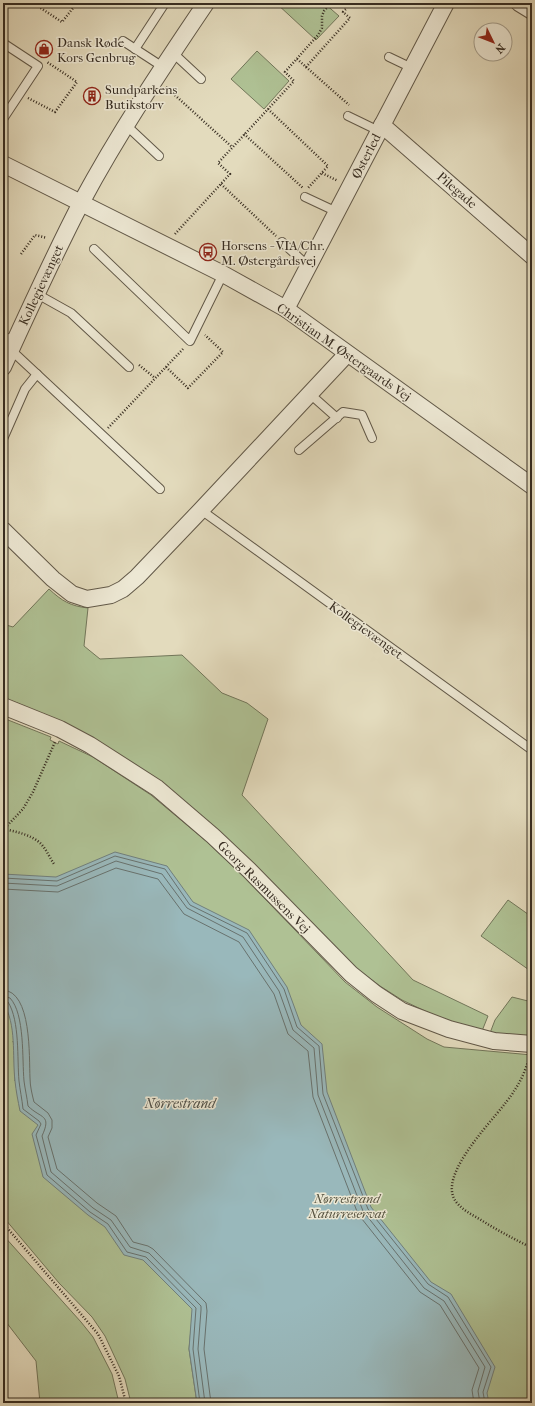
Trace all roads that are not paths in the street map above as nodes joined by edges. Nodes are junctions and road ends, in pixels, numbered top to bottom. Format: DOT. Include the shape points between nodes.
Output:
graph roads {
  1 [pos="166,3"];
  2 [pos="206,3"];
  3 [pos="446,3"];
  4 [pos="519,3"];
  5 [pos="532,12"];
  6 [pos="123,41"];
  7 [pos="3,43"];
  8 [pos="134,49"];
  9 [pos="172,52"];
  10 [pos="389,57"];
  11 [pos="412,68"];
  12 [pos="159,72"];
  13 [pos="201,79"];
  14 [pos="348,116"];
  15 [pos="3,119"];
  16 [pos="127,126"];
  17 [pos="381,128"];
  18 [pos="159,156"];
  19 [pos="3,164"];
  20 [pos="306,197"];
  21 [pos="82,203"];
  22 [pos="337,212"];
  23 [pos="282,242"];
  24 [pos="94,249"];
  25 [pos="532,256"];
  26 [pos="309,267"];
  27 [pos="223,274"];
  28 [pos="37,294"];
  29 [pos="286,309"];
  30 [pos="10,342"];
  31 [pos="347,354"];
  32 [pos="3,367"];
  33 [pos="129,367"];
  34 [pos="37,374"];
  35 [pos="310,394"];
  36 [pos="337,418"];
  37 [pos="7,421"];
  38 [pos="372,438"];
  39 [pos="3,440"];
  40 [pos="299,450"];
  41 [pos="532,486"];
  42 [pos="160,489"];
  43 [pos="201,510"];
  44 [pos="3,530"];
  45 [pos="3,706"];
  46 [pos="532,750"];
  47 [pos="531,1049"];
  1 -- 8 [label="lane"];
  2 -- 9 [label="street"];
  3 -- 11 [label="street, Østerled"];
  4 -- 5 [label="street"];
  6 -- 8 [label="lane"];
  7 -- 15 [label="lane" via="38,66"];
  8 -- 12 [label="lane"];
  9 -- 12 [label="street"];
  9 -- 13 [label="lane"];
  10 -- 11 [label="lane"];
  11 -- 17 [label="street, Østerled"];
  12 -- 16 [label="street"];
  14 -- 17 [label="lane"];
  16 -- 18 [label="lane"];
  16 -- 21 [label="street"];
  17 -- 22 [label="street, Østerled"];
  17 -- 25 [label="street, Pilegade"];
  19 -- 21 [label="street, Christian M. Østergaards Vej"];
  20 -- 22 [label="lane"];
  21 -- 27 [label="street, Christian M. Østergaards Vej"];
  21 -- 28 [label="street, Kollegievænget"];
  22 -- 26 [label="street, Østerled"];
  23 -- 26 [label="lane"];
  24 -- 27 [label="lane" via="190,341"];
  26 -- 29 [label="street, Østerled"];
  27 -- 29 [label="street, Christian M. Østergaards Vej"];
  28 -- 30 [label="street, Kollegievænget"];
  28 -- 33 [label="lane" via="71,314"];
  29 -- 31 [label="street, Christian M. Østergaards Vej"];
  30 -- 32 [label="street, Kollegievænget"];
  30 -- 34 [label="lane"];
  31 -- 35 [label="street"];
  31 -- 41 [label="street, Christian M. Østergaards Vej"];
  34 -- 37 [label="lane"];
  34 -- 42 [label="lane"];
  35 -- 36 [label="lane"];
  35 -- 43 [label="street"];
  36 -- 38 [label="lane" via="343,412 362,415"];
  36 -- 40 [label="lane"];
  37 -- 39 [label="lane"];
  43 -- 44 [label="street" via="123,589 111,595 87,599 72,594 53,579"];
  43 -- 46 [label="lane, Kollegievænget"];
  45 -- 47 [label="street, Georg Rasmussens Vej" via="60,729 157,788 234,855 351,974 402,1011 449,1029"];
}
